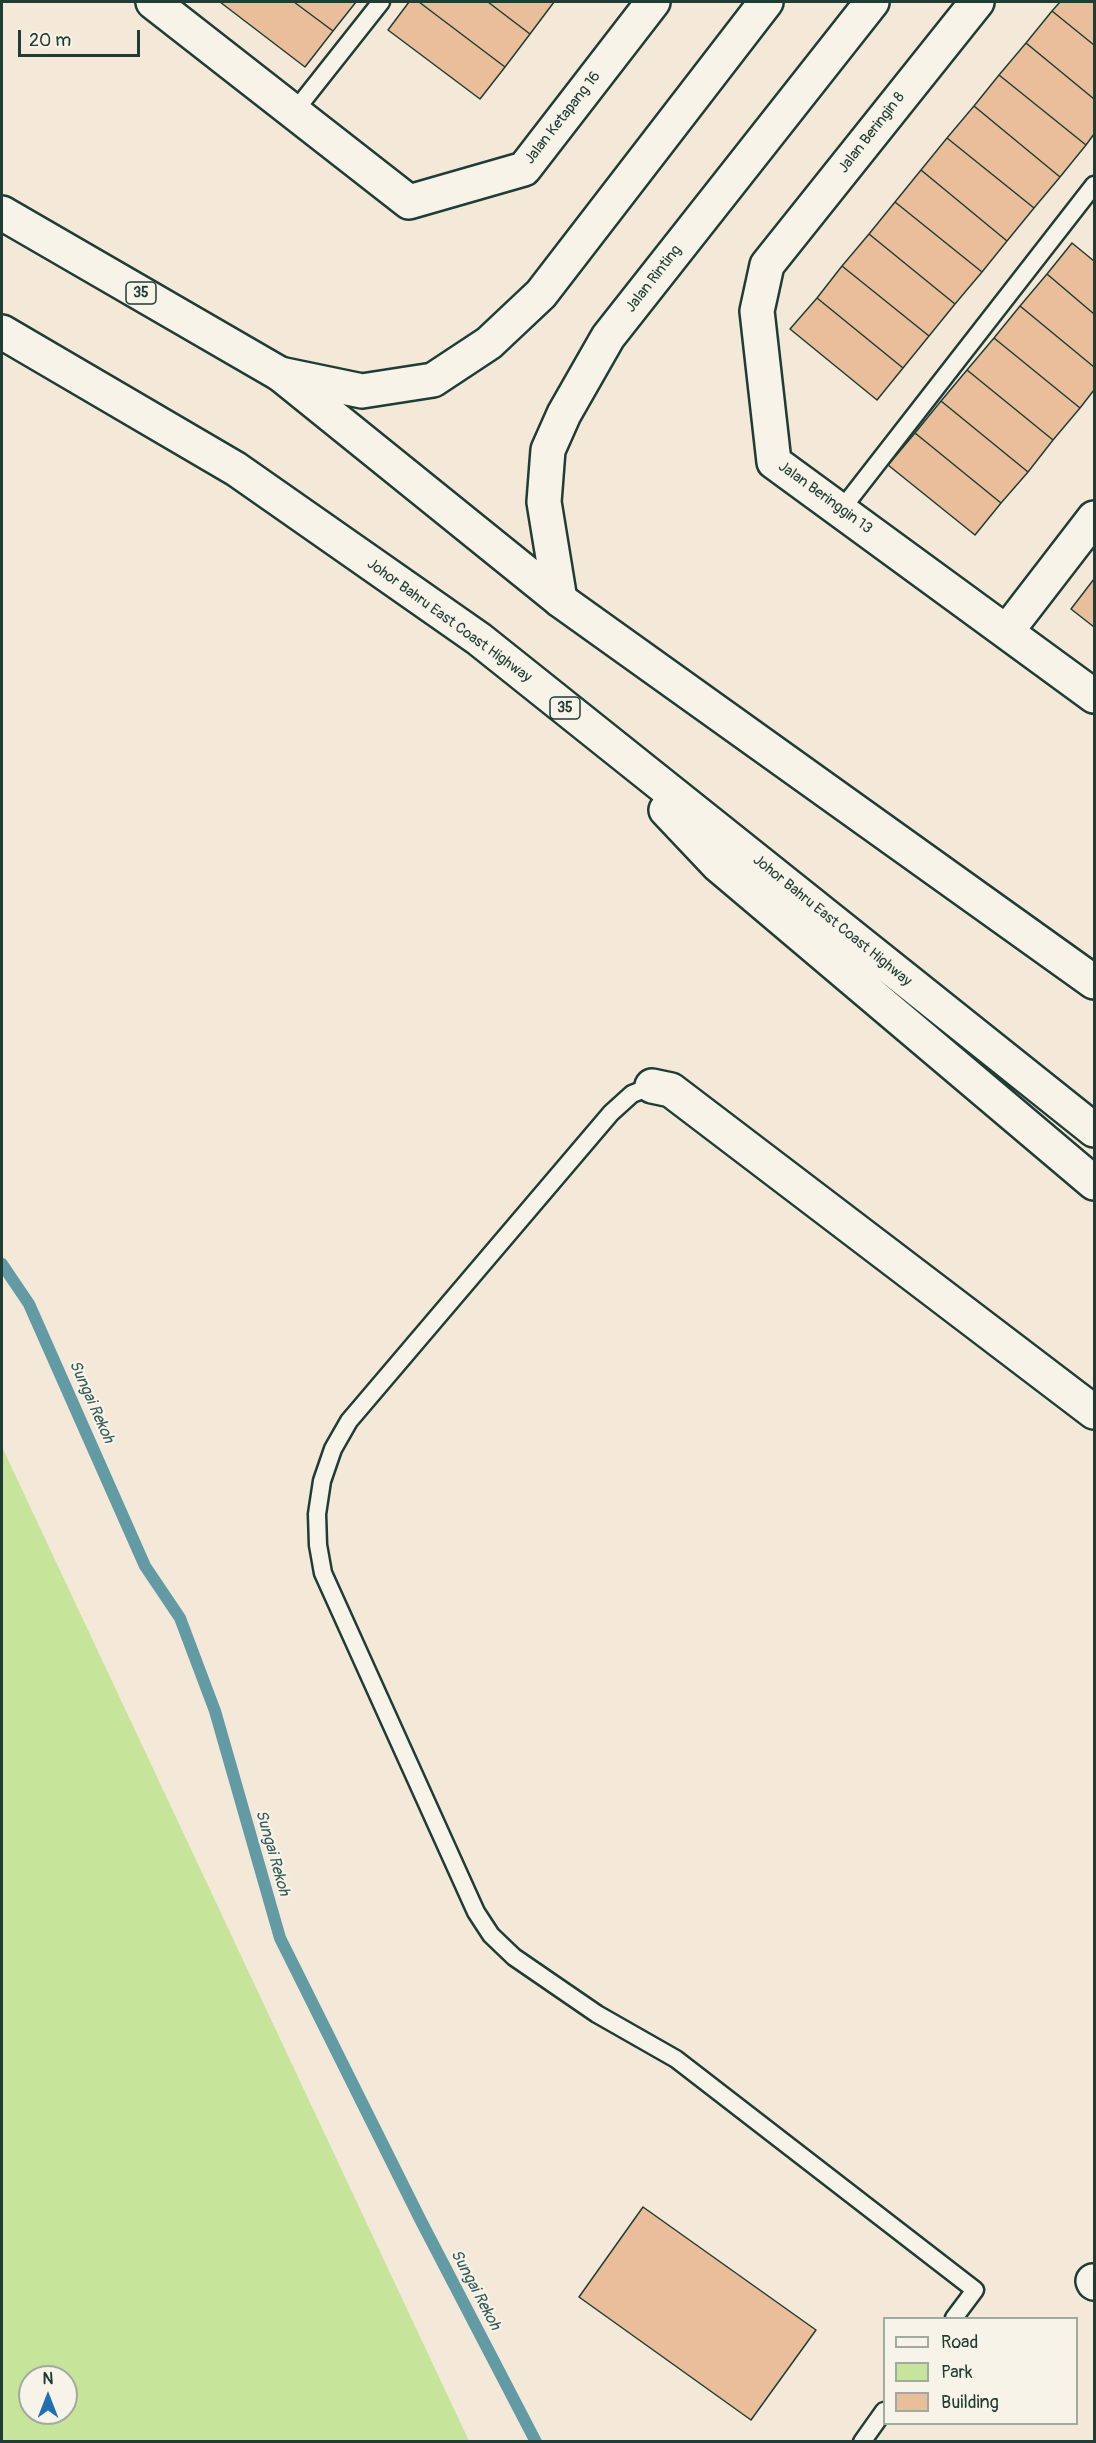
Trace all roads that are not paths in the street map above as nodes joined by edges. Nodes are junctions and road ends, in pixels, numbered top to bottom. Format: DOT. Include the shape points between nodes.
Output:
graph roads {
  1 [pos="153,2"];
  2 [pos="381,2"];
  3 [pos="653,2"];
  4 [pos="766,2"];
  5 [pos="872,2"];
  6 [pos="976,2"];
  7 [pos="294,112"];
  8 [pos="1095,185"];
  9 [pos="2,213"];
  10 [pos="767,265"];
  11 [pos="2,332"];
  12 [pos="280,374"];
  13 [pos="841,510"];
  14 [pos="1095,518"];
  15 [pos="560,600"];
  16 [pos="1007,631"];
  17 [pos="1095,696"];
  18 [pos="583,723"];
  19 [pos="1095,982"];
  20 [pos="652,1086"];
  21 [pos="1095,1130"];
  22 [pos="1095,1183"];
  23 [pos="1095,1412"];
  24 [pos="955,2317"];
  25 [pos="883,2414"];
  26 [pos="862,2442"];
  1 -- 7 [label="main road"];
  2 -- 7 [label="lane"];
  3 -- 7 [label="main road, Jalan Ketapang 16" via="524,169 409,202"];
  4 -- 12 [label="main road" via="541,294 489,344 433,380 362,391"];
  5 -- 15 [label="main road, Jalan Rinting" via="608,337 564,414 548,450 544,502"];
  6 -- 10 [label="main road, Jalan Beringin 8"];
  8 -- 13 [label="lane"];
  9 -- 12 [label="main road, 35"];
  10 -- 13 [label="main road, Jalan Beringgin 13" via="757,311 774,462"];
  11 -- 18 [label="main road, Johor Bahru East Coast Highway / 35" via="236,469 479,639"];
  12 -- 15 [label="main road, 35"];
  13 -- 16 [label="main road, Jalan Beringgin 13"];
  14 -- 16 [label="main road"];
  15 -- 19 [label="main road, 35"];
  16 -- 17 [label="main road, Jalan Beringgin 13"];
  18 -- 21 [label="main road, Johor Bahru East Coast Highway / 35"];
  18 -- 22 [label="main road" via="718,865"];
  20 -- 23 [label="main road" via="670,1090"];
  20 -- 24 [label="lane" via="632,1094 611,1113 349,1421 333,1449 322,1481 317,1514 324,1574 476,1912 491,1935 514,1957 597,2014 676,2060 975,2290"];
  25 -- 26 [label="lane"];
}
